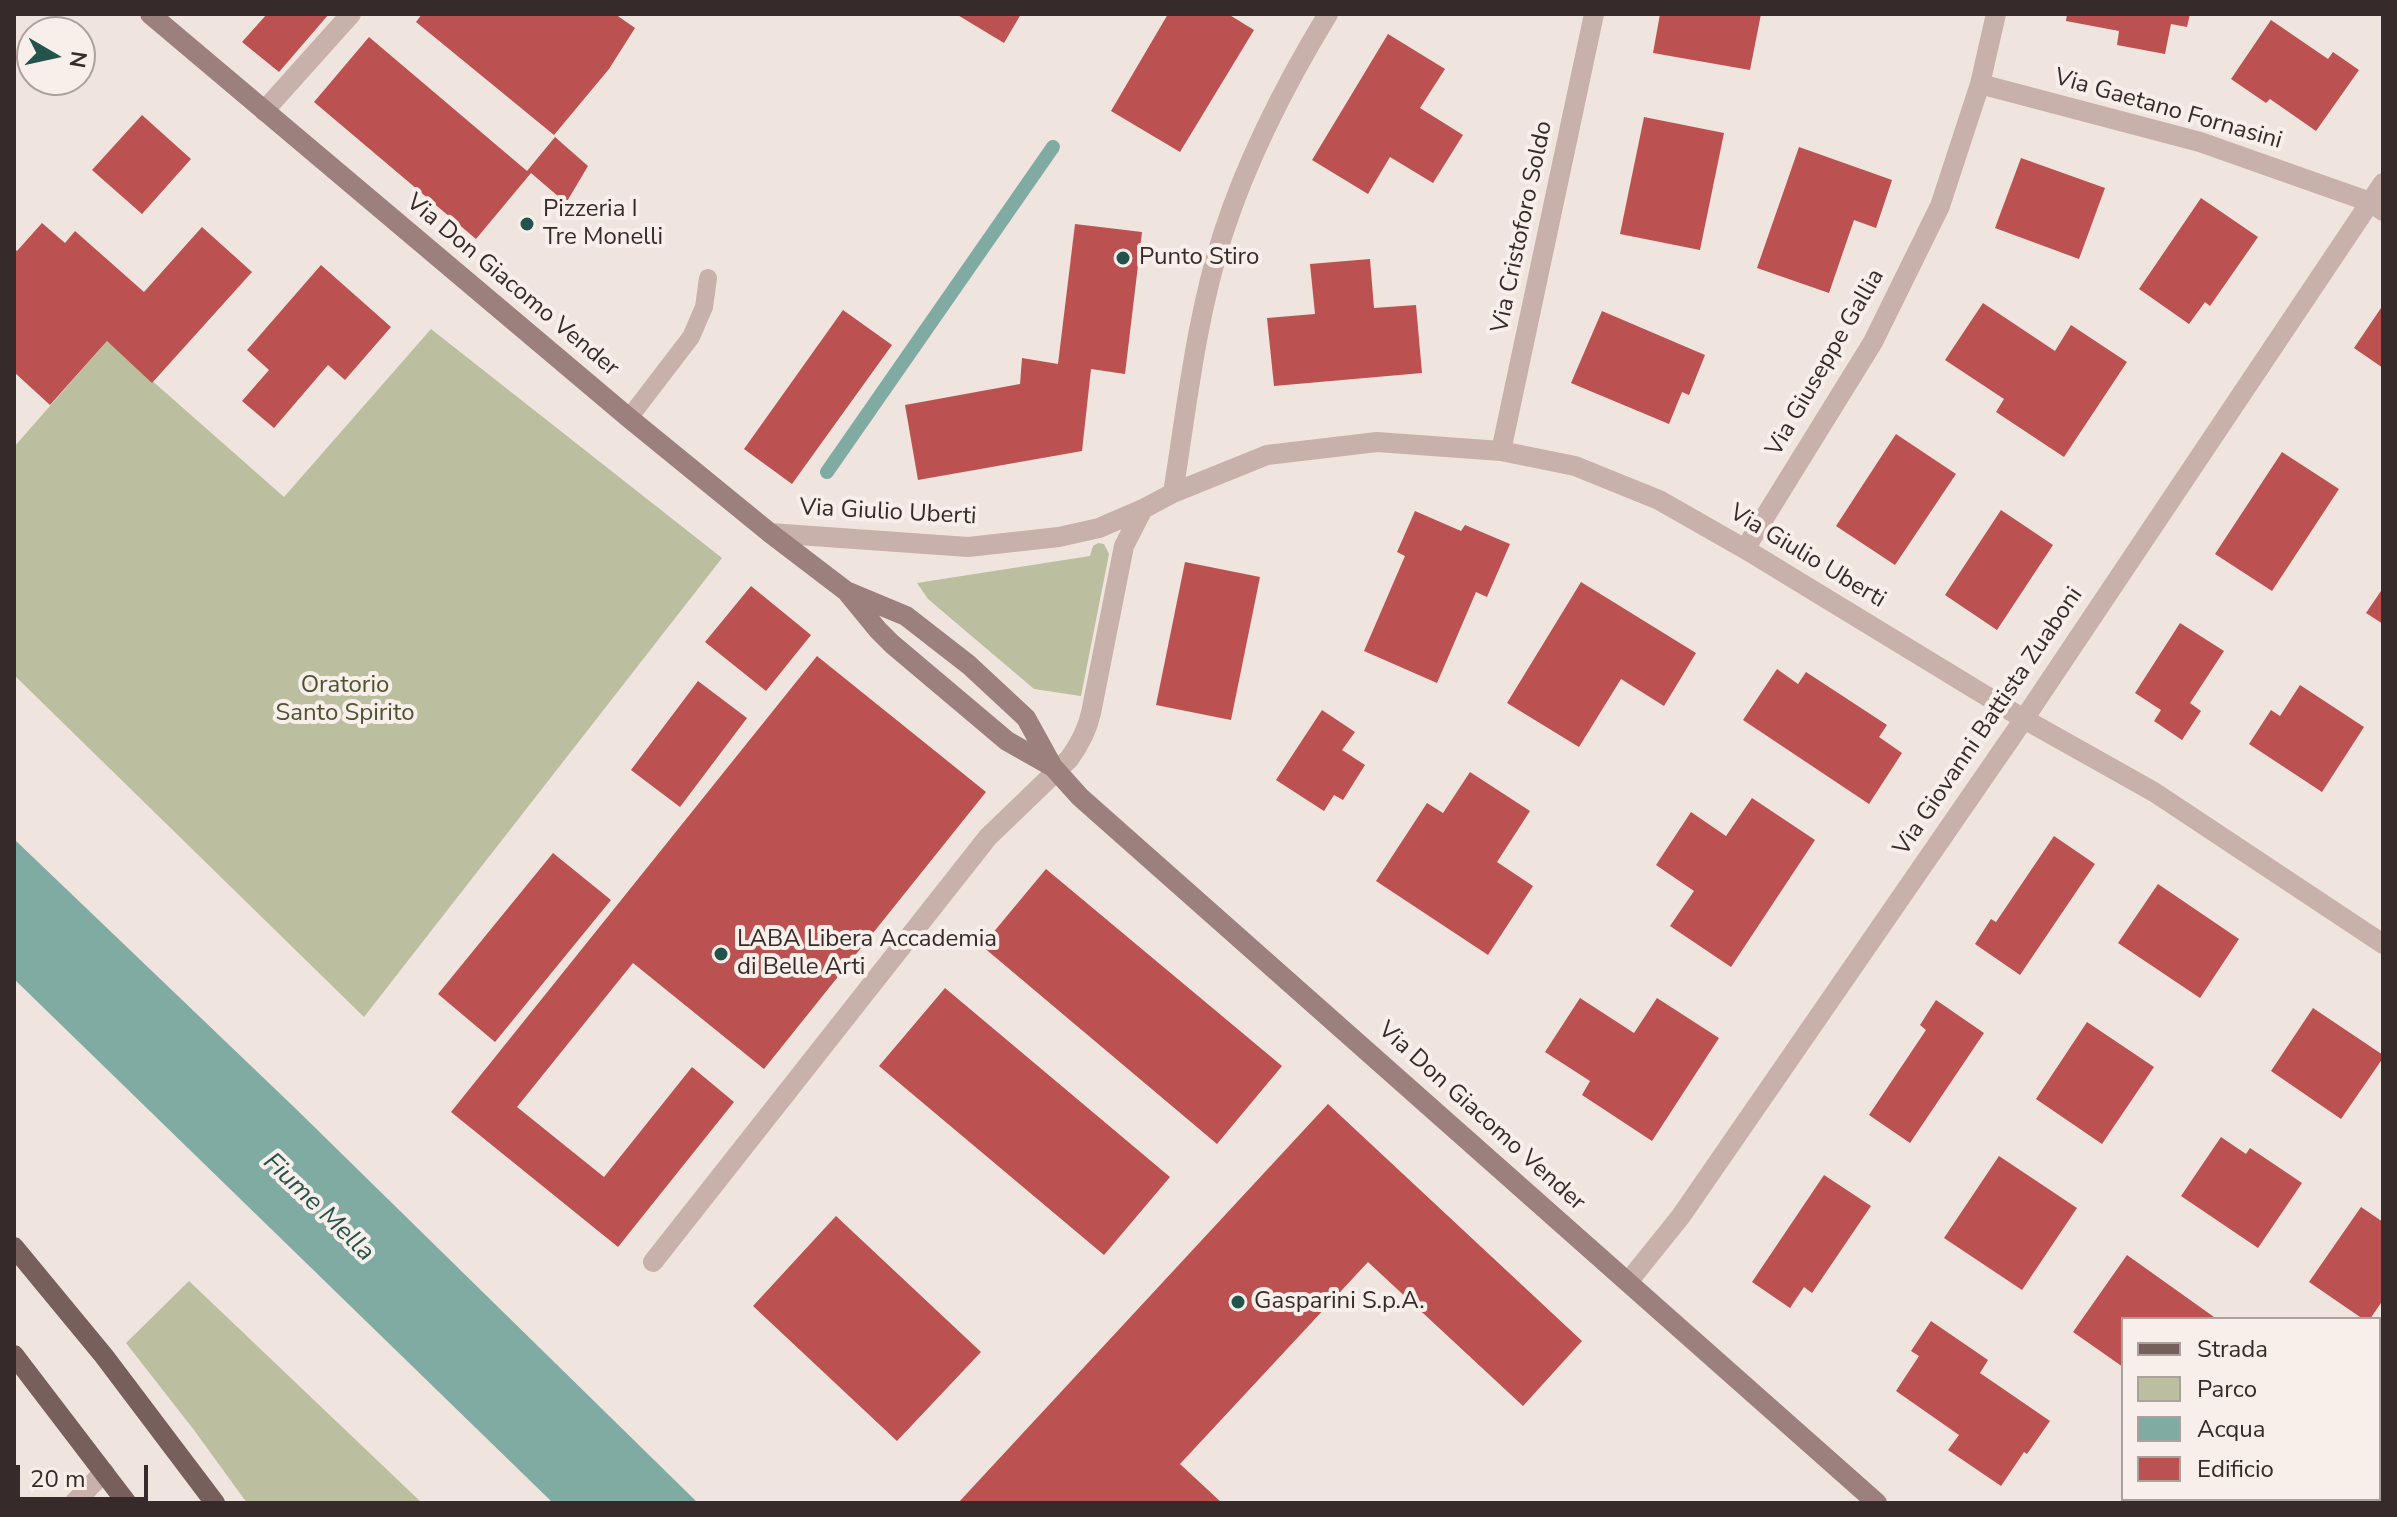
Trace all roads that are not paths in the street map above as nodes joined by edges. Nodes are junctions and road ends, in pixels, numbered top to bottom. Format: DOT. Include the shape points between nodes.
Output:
graph roads {
  1 [pos="150,14"];
  2 [pos="351,14"];
  3 [pos="1328,14"];
  4 [pos="1594,14"];
  5 [pos="1996,14"];
  6 [pos="1980,84"];
  7 [pos="264,111"];
  8 [pos="2383,183"];
  9 [pos="2376,207"];
  10 [pos="708,278"];
  11 [pos="629,418"];
  12 [pos="1501,451"];
  13 [pos="1173,493"];
  14 [pos="1143,509"];
  15 [pos="770,533"];
  16 [pos="1745,549"];
  17 [pos="846,591"];
  18 [pos="2024,719"];
  19 [pos="1055,769"];
  20 [pos="2383,944"];
  21 [pos="14,1247"];
  22 [pos="653,1262"];
  23 [pos="1628,1282"];
  24 [pos="14,1355"];
  25 [pos="104,1472"];
  26 [pos="74,1503"];
  27 [pos="127,1503"];
  28 [pos="215,1503"];
  29 [pos="1877,1503"];
  1 -- 7 [label="street, Via Don Giacomo Vender"];
  2 -- 7 [label="street"];
  3 -- 13 [label="street" via="1261,136 1222,235 1199,328"];
  4 -- 12 [label="street, Via Cristoforo Soldo"];
  5 -- 6 [label="street, Via Giuseppe Gallia"];
  6 -- 9 [label="street, Via Gaetano Fornasini" via="2200,142"];
  6 -- 16 [label="street, Via Giuseppe Gallia" via="1940,206 1873,342"];
  7 -- 11 [label="street, Via Don Giacomo Vender"];
  8 -- 9 [label="street, Via Giovanni Battista Zuaboni"];
  9 -- 18 [label="street, Via Giovanni Battista Zuaboni"];
  10 -- 11 [label="lane" via="704,307 691,337"];
  11 -- 15 [label="street, Via Don Giacomo Vender"];
  12 -- 13 [label="street, Via Giulio Uberti" via="1377,442 1267,455"];
  12 -- 16 [label="street, Via Giulio Uberti" via="1575,466 1659,500"];
  13 -- 14 [label="street, Via Giulio Uberti"];
  14 -- 15 [label="street, Via Giulio Uberti" via="1080,533 968,547"];
  14 -- 19 [label="street" via="1124,546 1087,730 1080,745"];
  15 -- 17 [label="street, Via Don Giacomo Vender"];
  16 -- 18 [label="street, Via Giulio Uberti"];
  17 -- 19 [label="street, Via Don Giacomo Vender" via="892,644 1007,741"];
  17 -- 19 [label="street, Via Don Giacomo Vender" via="906,616 969,665 1026,718"];
  18 -- 20 [label="street, Via Giulio Uberti" via="2154,792"];
  18 -- 23 [label="street, Via Giovanni Battista Zuaboni" via="1681,1216"];
  19 -- 22 [label="street" via="988,837"];
  19 -- 23 [label="street, Via Don Giacomo Vender" via="1080,797"];
  21 -- 28 [label="main road"];
  23 -- 29 [label="street, Via Don Giacomo Vender"];
  24 -- 25 [label="main road"];
  25 -- 26 [label="street"];
  25 -- 27 [label="main road"];
}
